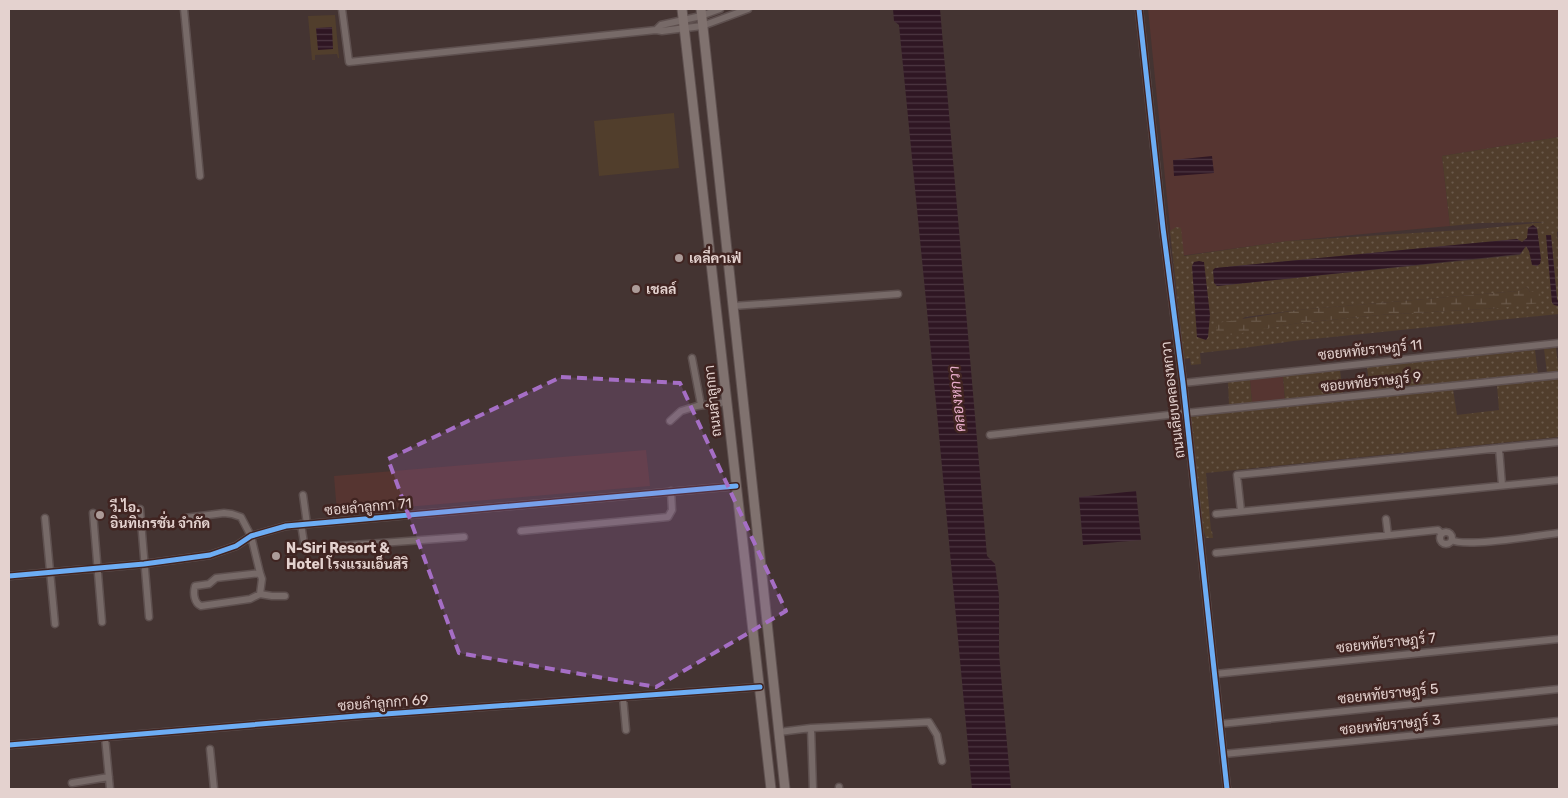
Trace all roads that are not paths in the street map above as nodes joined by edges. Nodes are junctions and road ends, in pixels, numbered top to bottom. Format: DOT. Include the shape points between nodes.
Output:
graph roads {
  1 [pos="184,9"];
  2 [pos="342,9"];
  3 [pos="682,9"];
  4 [pos="720,9"];
  5 [pos="745,9"];
  6 [pos="1140,9"];
  7 [pos="701,12"];
  8 [pos="684,23"];
  9 [pos="702,26"];
  10 [pos="200,176"];
  11 [pos="898,294"];
  12 [pos="733,306"];
  13 [pos="1559,343"];
  14 [pos="692,358"];
  15 [pos="1559,375"];
  16 [pos="1183,383"];
  17 [pos="727,402"];
  18 [pos="701,406"];
  19 [pos="1186,413"];
  20 [pos="670,421"];
  21 [pos="990,436"];
  22 [pos="1559,442"];
  23 [pos="1499,448"];
  24 [pos="1559,480"];
  25 [pos="1502,485"];
  26 [pos="736,486"];
  27 [pos="671,491"];
  28 [pos="303,496"];
  29 [pos="140,510"];
  30 [pos="1241,511"];
  31 [pos="93,513"];
  32 [pos="1216,514"];
  33 [pos="45,518"];
  34 [pos="185,518"];
  35 [pos="1386,519"];
  36 [pos="304,524"];
  37 [pos="521,531"];
  38 [pos="1559,533"];
  39 [pos="1388,535"];
  40 [pos="251,536"];
  41 [pos="464,537"];
  42 [pos="1216,553"];
  43 [pos="144,564"];
  44 [pos="98,568"];
  45 [pos="51,572"];
  46 [pos="260,573"];
  47 [pos="9,576"];
  48 [pos="260,594"];
  49 [pos="285,596"];
  50 [pos="149,617"];
  51 [pos="102,622"];
  52 [pos="55,624"];
  53 [pos="1559,639"];
  54 [pos="1215,674"];
  55 [pos="760,687"];
  56 [pos="1559,689"];
  57 [pos="623,697"];
  58 [pos="1559,721"];
  59 [pos="1220,724"];
  60 [pos="811,728"];
  61 [pos="626,730"];
  62 [pos="779,732"];
  63 [pos="105,736"];
  64 [pos="9,745"];
  65 [pos="210,749"];
  66 [pos="1224,754"];
  67 [pos="942,761"];
  68 [pos="783,769"];
  69 [pos="769,770"];
  70 [pos="109,777"];
  71 [pos="72,783"];
  72 [pos="110,789"];
  73 [pos="214,789"];
  74 [pos="771,789"];
  75 [pos="785,789"];
  76 [pos="814,789"];
  77 [pos="1226,789"];
  1 -- 10 [label="street"];
  2 -- 8 [label="street" via="348,62 662,31"];
  3 -- 8 [label="main road, ถนนลำลูกกา"];
  4 -- 7 [label="street"];
  5 -- 9 [label="street"];
  6 -- 16 [label="street, ถนนเลียบคลองหกวา"];
  7 -- 8 [label="street"];
  7 -- 9 [label="main road"];
  8 -- 9 [label="street"];
  8 -- 17 [label="main road, ถนนลำลูกกา"];
  9 -- 12 [label="main road"];
  11 -- 12 [label="street"];
  12 -- 62 [label="main road"];
  13 -- 16 [label="street, ซอยหทัยราษฎร์ 11"];
  14 -- 18 [label="street"];
  15 -- 19 [label="street, ซอยหทัยราษฎร์ 9"];
  16 -- 19 [label="street, ถนนเลียบคลองหกวา"];
  17 -- 18 [label="street"];
  17 -- 26 [label="main road, ถนนลำลูกกา"];
  18 -- 20 [label="street" via="681,411"];
  19 -- 21 [label="street, ซอยหทัยราษฎร์ 9"];
  19 -- 54 [label="street, ถนนเลียบคลองหกวา"];
  22 -- 23 [label="street"];
  23 -- 25 [label="street"];
  23 -- 30 [label="street" via="1237,475"];
  24 -- 25 [label="street"];
  25 -- 30 [label="street"];
  26 -- 27 [label="street, ซอยลำลูกกา 71"];
  26 -- 55 [label="main road, ถนนลำลูกกา"];
  27 -- 36 [label="street, ซอยลำลูกกา 71"];
  27 -- 37 [label="street" via="672,510 668,517"];
  28 -- 36 [label="street"];
  29 -- 43 [label="street"];
  30 -- 32 [label="street"];
  31 -- 44 [label="street"];
  33 -- 45 [label="street"];
  34 -- 40 [label="street" via="232,514 241,517"];
  35 -- 39 [label="street"];
  36 -- 40 [label="street, ซอยลำลูกกา 71"];
  36 -- 41 [label="street" via="304,543 311,548"];
  38 -- 39 [label="street" via="1456,543 1449,533 1442,534 1438,530"];
  39 -- 42 [label="street"];
  40 -- 43 [label="street, ซอยลำลูกกา 71" via="236,546 210,555"];
  40 -- 46 [label="street"];
  43 -- 44 [label="street, ซอยลำลูกกา 71"];
  43 -- 50 [label="street"];
  44 -- 45 [label="street, ซอยลำลูกกา 71"];
  44 -- 51 [label="street"];
  45 -- 47 [label="street, ซอยลำลูกกา 71"];
  45 -- 52 [label="street"];
  46 -- 48 [label="street"];
  46 -- 48 [label="street" via="216,578 194,588 196,601 202,606 250,599"];
  48 -- 49 [label="street"];
  53 -- 54 [label="street, ซอยหทัยราษฎร์ 7"];
  54 -- 59 [label="street, ถนนเลียบคลองหกวา"];
  55 -- 57 [label="street, ซอยลำลูกกา 69"];
  55 -- 69 [label="main road, ถนนลำลูกกา"];
  56 -- 59 [label="street, ซอยหทัยราษฎร์ 5"];
  57 -- 61 [label="street"];
  57 -- 63 [label="street, ซอยลำลูกกา 69"];
  58 -- 66 [label="street, ซอยหทัยราษฎร์ 3"];
  59 -- 66 [label="street, ถนนเลียบคลองหกวา"];
  60 -- 62 [label="street"];
  60 -- 67 [label="street" via="929,722 937,735"];
  60 -- 76 [label="street"];
  62 -- 68 [label="main road"];
  63 -- 64 [label="street, ซอยลำลูกกา 69"];
  63 -- 70 [label="street"];
  65 -- 73 [label="street"];
  66 -- 77 [label="street, ถนนเลียบคลองหกวา"];
  68 -- 69 [label="main road"];
  68 -- 75 [label="main road"];
  69 -- 74 [label="main road, ถนนลำลูกกา"];
  70 -- 71 [label="street"];
  70 -- 72 [label="street"];
}
